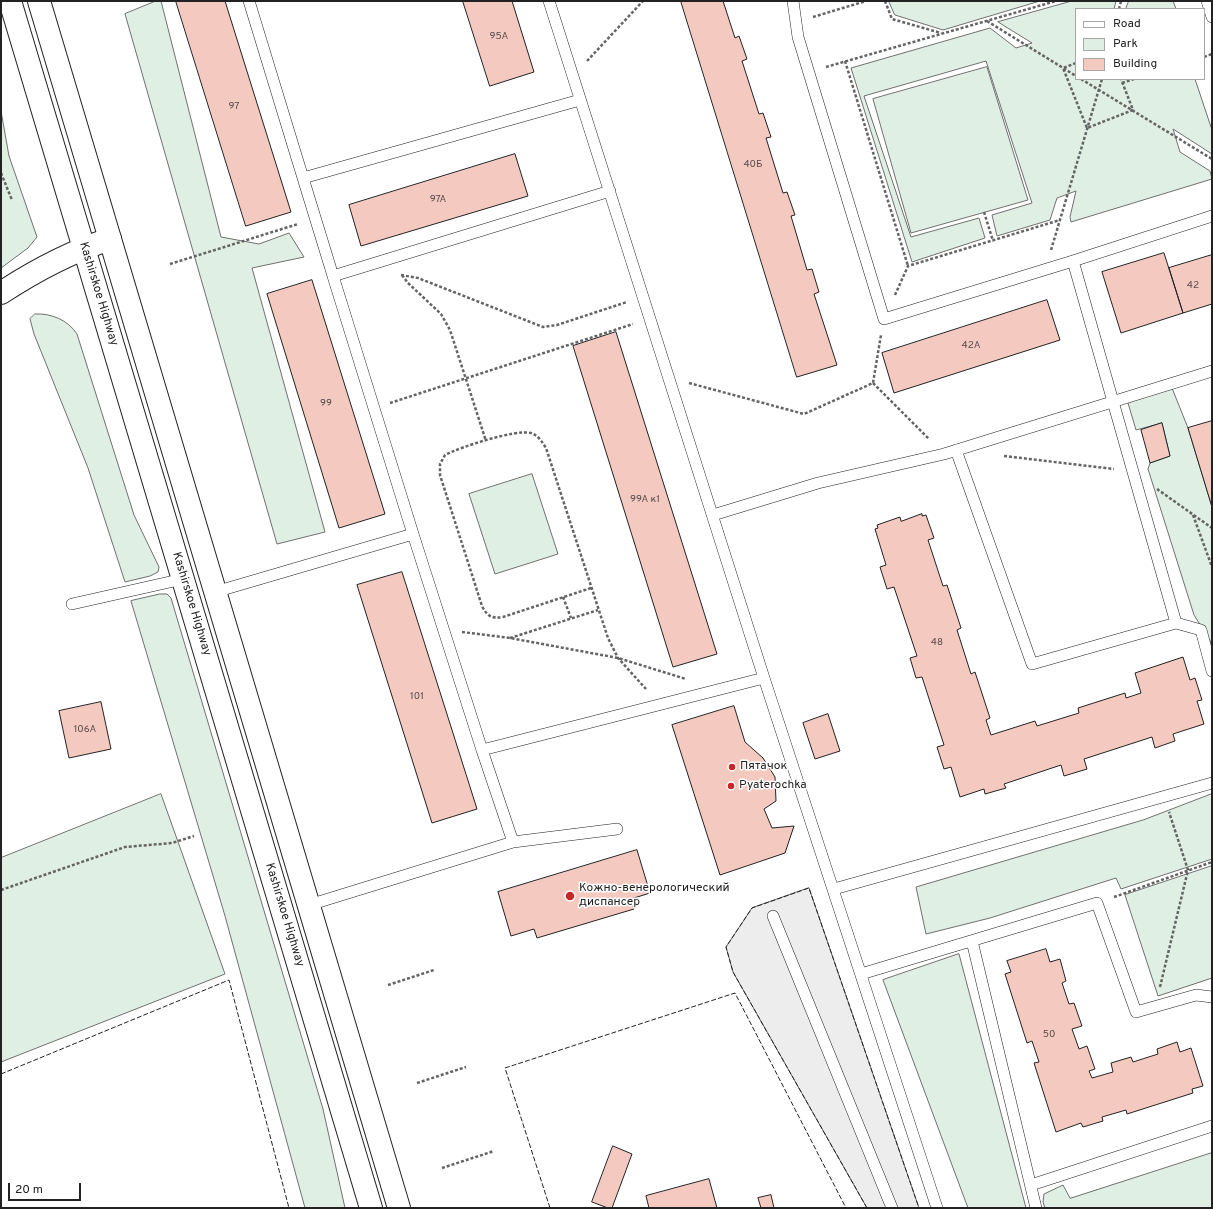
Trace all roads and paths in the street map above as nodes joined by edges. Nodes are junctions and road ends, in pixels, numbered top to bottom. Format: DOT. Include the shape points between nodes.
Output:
graph roads {
  1 [pos="10,1"];
  2 [pos="38,1"];
  3 [pos="249,1"];
  4 [pos="549,1"];
  5 [pos="643,1"];
  6 [pos="793,1"];
  7 [pos="866,1"];
  8 [pos="885,1"];
  9 [pos="1056,1"];
  10 [pos="1207,1"];
  11 [pos="1212,17"];
  12 [pos="987,20"];
  13 [pos="796,22"];
  14 [pos="941,34"];
  15 [pos="845,61"];
  16 [pos="1075,63"];
  17 [pos="1063,68"];
  18 [pos="809,72"];
  19 [pos="1075,75"];
  20 [pos="573,76"];
  21 [pos="1083,80"];
  22 [pos="1102,80"];
  23 [pos="1121,80"];
  24 [pos="1131,80"];
  25 [pos="1122,83"];
  26 [pos="1099,90"];
  27 [pos="580,100"];
  28 [pos="1133,110"];
  29 [pos="1087,128"];
  30 [pos="1212,160"];
  31 [pos="1,173"];
  32 [pos="303,178"];
  33 [pos="610,191"];
  34 [pos="12,200"];
  35 [pos="984,212"];
  36 [pos="1212,216"];
  37 [pos="315,218"];
  38 [pos="1060,220"];
  39 [pos="110,240"];
  40 [pos="993,241"];
  41 [pos="84,247"];
  42 [pos="1073,261"];
  43 [pos="170,264"];
  44 [pos="908,266"];
  45 [pos="1045,269"];
  46 [pos="398,275"];
  47 [pos="402,275"];
  48 [pos="333,276"];
  49 [pos="1,293"];
  50 [pos="643,297"];
  51 [pos="650,318"];
  52 [pos="884,319"];
  53 [pos="1212,371"];
  54 [pos="669,377"];
  55 [pos="466,379"];
  56 [pos="873,383"];
  57 [pos="1113,401"];
  58 [pos="373,409"];
  59 [pos="486,441"];
  60 [pos="956,450"];
  61 [pos="944,454"];
  62 [pos="1002,456"];
  63 [pos="1133,471"];
  64 [pos="1193,514"];
  65 [pos="712,515"];
  66 [pos="1212,528"];
  67 [pos="413,534"];
  68 [pos="1212,567"];
  69 [pos="183,579"];
  70 [pos="591,588"];
  71 [pos="215,592"];
  72 [pos="564,597"];
  73 [pos="72,604"];
  74 [pos="598,610"];
  75 [pos="571,618"];
  76 [pos="1176,623"];
  77 [pos="446,636"];
  78 [pos="510,638"];
  79 [pos="618,658"];
  80 [pos="1212,671"];
  81 [pos="764,678"];
  82 [pos="721,689"];
  83 [pos="660,705"];
  84 [pos="482,750"];
  85 [pos="1212,783"];
  86 [pos="1163,797"];
  87 [pos="616,829"];
  88 [pos="194,836"];
  89 [pos="513,842"];
  90 [pos="1212,862"];
  91 [pos="1188,870"];
  92 [pos="1,890"];
  93 [pos="834,890"];
  94 [pos="1097,903"];
  95 [pos="309,905"];
  96 [pos="773,916"];
  97 [pos="972,941"];
  98 [pos="434,970"];
  99 [pos="861,974"];
  100 [pos="388,985"];
  101 [pos="1212,998"];
  102 [pos="1155,1007"];
  103 [pos="466,1067"];
  104 [pos="417,1083"];
  105 [pos="1212,1126"];
  106 [pos="494,1151"];
  107 [pos="442,1168"];
  108 [pos="1031,1185"];
  109 [pos="371,1208"];
  110 [pos="399,1208"];
  111 [pos="892,1208"];
  112 [pos="937,1208"];
  113 [pos="1036,1208"];
  1 -- 41 [label="main road, Kashirskoe Highway"];
  2 -- 39 [label="main road"];
  3 -- 32 [label="lane"];
  4 -- 20 [label="lane"];
  5 -- 20 [label="path"];
  6 -- 13 [label="lane"];
  7 -- 13 [label="path"];
  8 -- 14 [label="path" via="892,19"];
  9 -- 12 [label="path"];
  10 -- 11 [label="lane"];
  12 -- 14 [label="path"];
  12 -- 17 [label="path"];
  13 -- 18 [label="lane"];
  14 -- 15 [label="path"];
  15 -- 18 [label="path"];
  15 -- 44 [label="path"];
  16 -- 17 [label="path"];
  17 -- 19 [label="path"];
  17 -- 29 [label="path"];
  18 -- 52 [label="lane"];
  20 -- 27 [label="lane"];
  21 -- 26 [label="path"];
  22 -- 26 [label="path"];
  23 -- 25 [label="path"];
  24 -- 25 [label="path"];
  25 -- 28 [label="path"];
  26 -- 28 [label="path"];
  26 -- 29 [label="path"];
  27 -- 32 [label="lane"];
  27 -- 33 [label="lane"];
  28 -- 29 [label="path"];
  28 -- 30 [label="path"];
  29 -- 38 [label="path"];
  31 -- 34 [label="path"];
  32 -- 37 [label="lane"];
  33 -- 48 [label="lane"];
  33 -- 50 [label="lane"];
  35 -- 40 [label="path"];
  36 -- 42 [label="lane"];
  37 -- 43 [label="path"];
  37 -- 48 [label="lane"];
  38 -- 40 [label="path"];
  38 -- 45 [label="path"];
  39 -- 41 [label="main road"];
  39 -- 71 [label="main road"];
  40 -- 44 [label="path"];
  41 -- 49 [label="main road" via="44,266"];
  41 -- 69 [label="main road, Kashirskoe Highway"];
  42 -- 45 [label="lane"];
  42 -- 57 [label="lane"];
  44 -- 52 [label="path"];
  45 -- 52 [label="lane"];
  46 -- 47 [label="path"];
  47 -- 50 [label="path" via="418,278 542,327 557,325"];
  47 -- 55 [label="path" via="415,291 435,306 446,321"];
  48 -- 58 [label="lane"];
  50 -- 51 [label="lane"];
  51 -- 54 [label="lane"];
  51 -- 55 [label="path"];
  52 -- 56 [label="path"];
  53 -- 57 [label="lane"];
  54 -- 56 [label="path" via="804,414"];
  54 -- 65 [label="lane"];
  55 -- 58 [label="path"];
  55 -- 59 [label="path"];
  56 -- 61 [label="path"];
  57 -- 60 [label="lane"];
  57 -- 63 [label="lane"];
  58 -- 67 [label="lane"];
  59 -- 70 [label="path" via="525,432 535,435 543,442"];
  59 -- 72 [label="path" via="445,455 439,469 482,606 487,615 497,618"];
  60 -- 61 [label="lane"];
  60 -- 76 [label="lane" via="1032,664"];
  61 -- 65 [label="lane" via="818,483"];
  62 -- 63 [label="path"];
  63 -- 64 [label="path"];
  63 -- 76 [label="lane"];
  64 -- 66 [label="path"];
  64 -- 68 [label="path"];
  65 -- 81 [label="lane"];
  67 -- 71 [label="lane"];
  67 -- 77 [label="lane"];
  69 -- 73 [label="lane"];
  69 -- 109 [label="main road, Kashirskoe Highway"];
  70 -- 72 [label="path"];
  70 -- 74 [label="path"];
  71 -- 95 [label="main road"];
  72 -- 75 [label="path"];
  74 -- 75 [label="path"];
  74 -- 79 [label="path"];
  75 -- 78 [label="path"];
  76 -- 80 [label="lane" via="1201,630"];
  77 -- 78 [label="path" via="468,632"];
  77 -- 84 [label="lane"];
  78 -- 79 [label="path"];
  79 -- 82 [label="path"];
  79 -- 83 [label="path"];
  81 -- 82 [label="lane"];
  81 -- 93 [label="lane"];
  82 -- 83 [label="lane"];
  83 -- 84 [label="lane"];
  84 -- 89 [label="lane"];
  85 -- 86 [label="lane"];
  86 -- 91 [label="path"];
  86 -- 93 [label="lane"];
  87 -- 89 [label="lane"];
  88 -- 92 [label="path" via="172,843 125,847"];
  89 -- 95 [label="lane"];
  90 -- 91 [label="path"];
  91 -- 94 [label="path"];
  91 -- 102 [label="path"];
  93 -- 99 [label="lane"];
  94 -- 97 [label="lane"];
  94 -- 102 [label="lane" via="1136,1012"];
  95 -- 110 [label="main road"];
  96 -- 111 [label="lane"];
  97 -- 99 [label="lane"];
  97 -- 108 [label="lane"];
  98 -- 100 [label="path"];
  99 -- 112 [label="lane"];
  101 -- 102 [label="lane" via="1196,996"];
  103 -- 104 [label="path"];
  105 -- 108 [label="lane"];
  106 -- 107 [label="path"];
  108 -- 113 [label="lane"];
}
